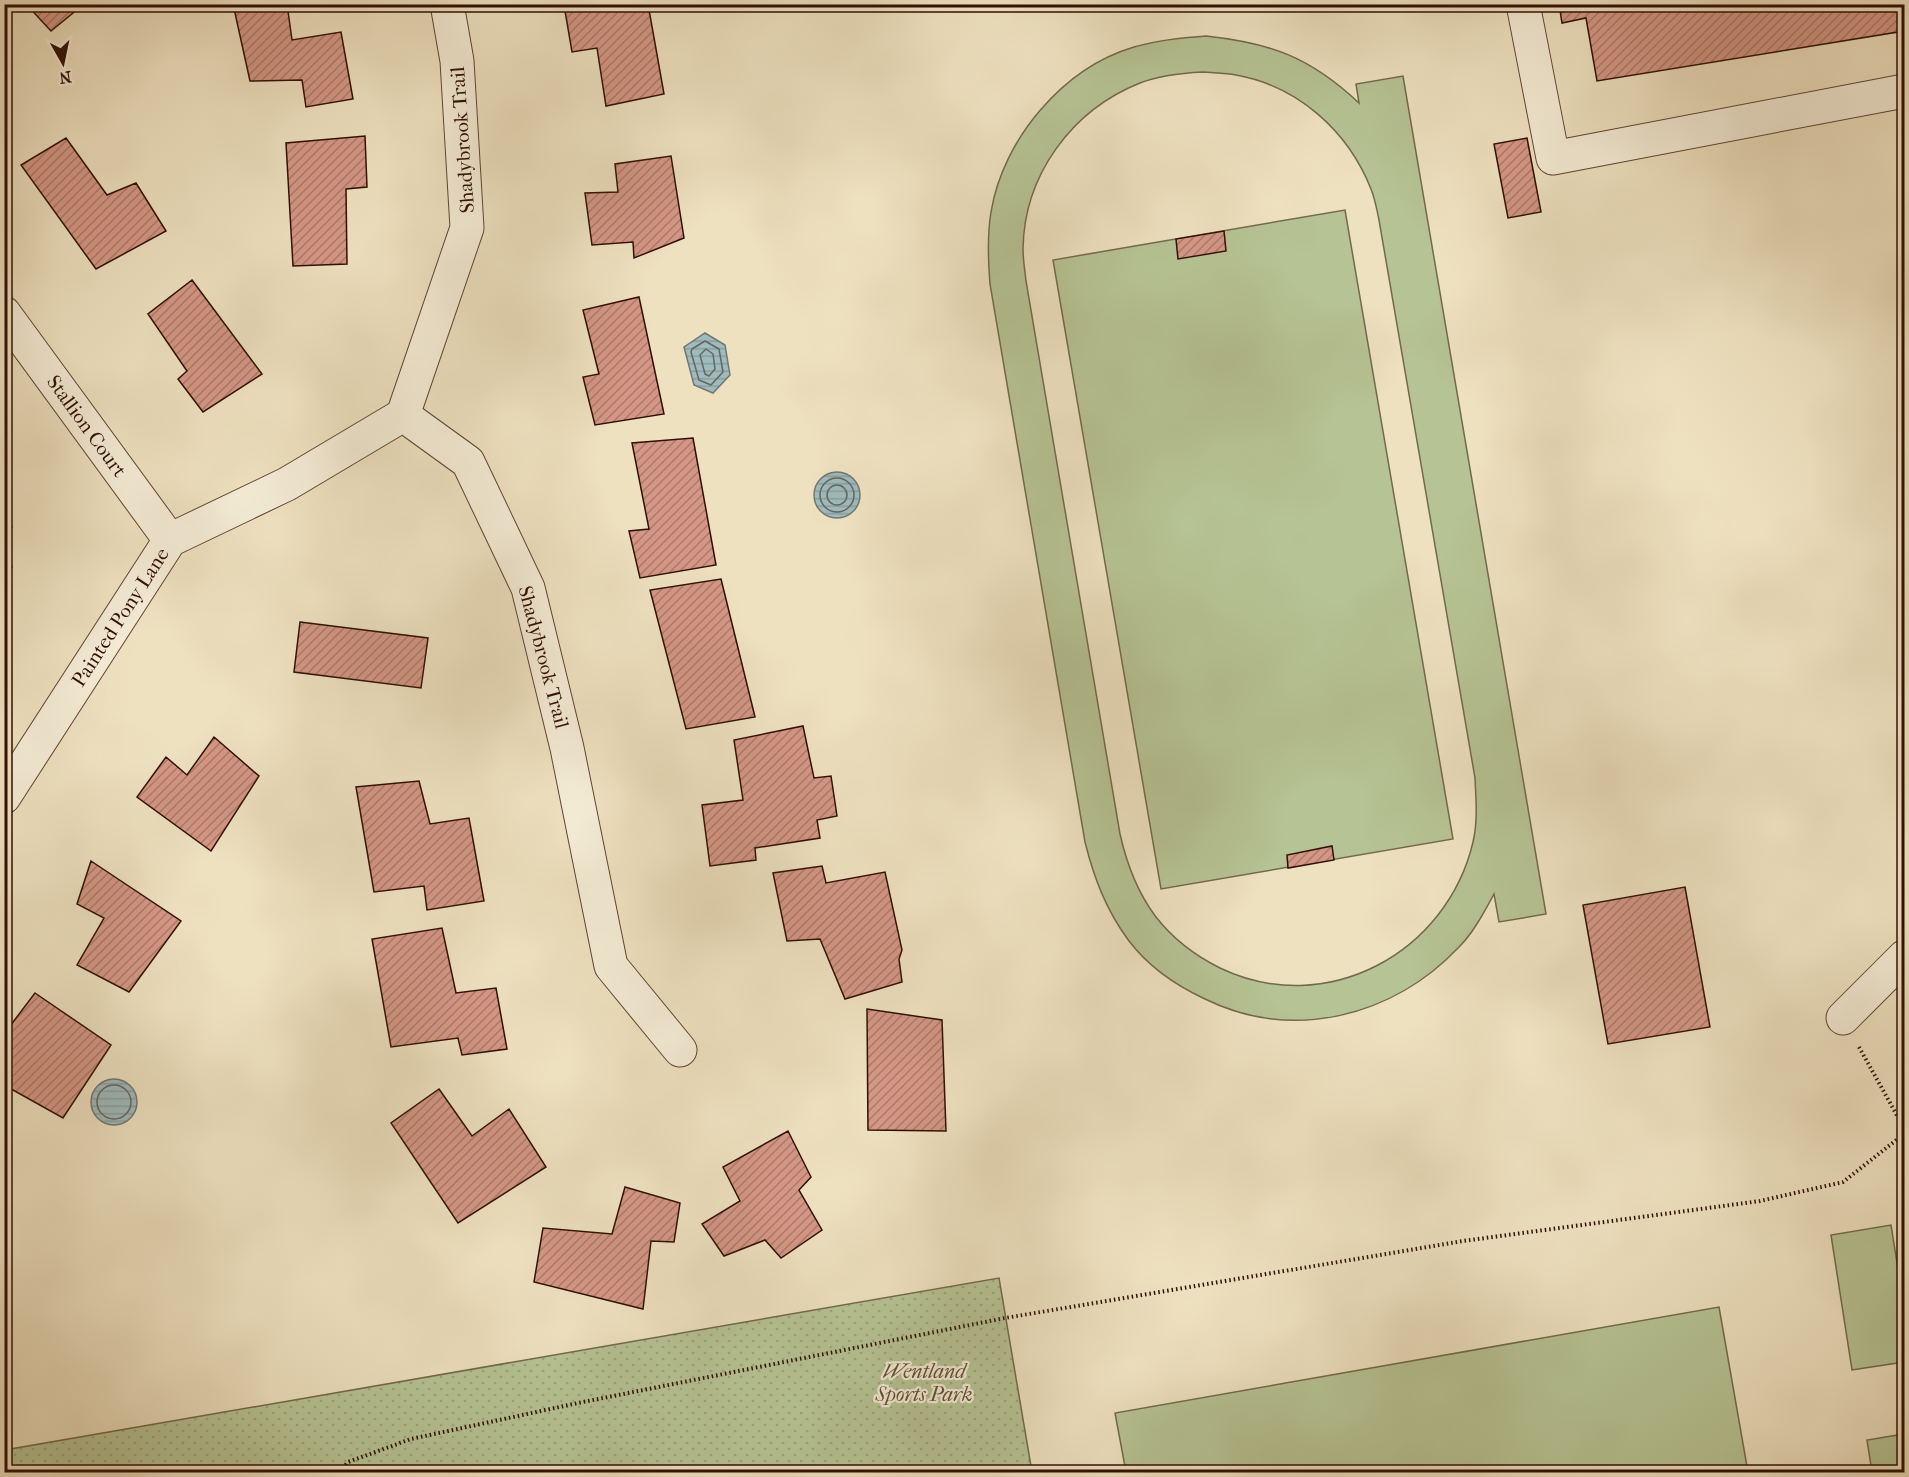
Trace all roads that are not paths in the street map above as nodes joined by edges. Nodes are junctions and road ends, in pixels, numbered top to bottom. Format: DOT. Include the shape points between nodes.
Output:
graph roads {
  1 [pos="447,4"];
  2 [pos="1523,4"];
  3 [pos="1905,91"];
  4 [pos="4,313"];
  5 [pos="403,415"];
  6 [pos="170,540"];
  7 [pos="4,797"];
  8 [pos="1905,957"];
  9 [pos="1843,1018"];
  10 [pos="680,1050"];
  1 -- 5 [label="street, Shadybrook Trail" via="457,61 467,228"];
  2 -- 3 [label="street" via="1553,159"];
  4 -- 6 [label="street, Stallion Court"];
  5 -- 6 [label="street, Painted Pony Lane" via="287,484"];
  5 -- 10 [label="street, Shadybrook Trail" via="468,462 528,588 567,748 611,966"];
  6 -- 7 [label="street, Painted Pony Lane"];
  8 -- 9 [label="street"];
}
